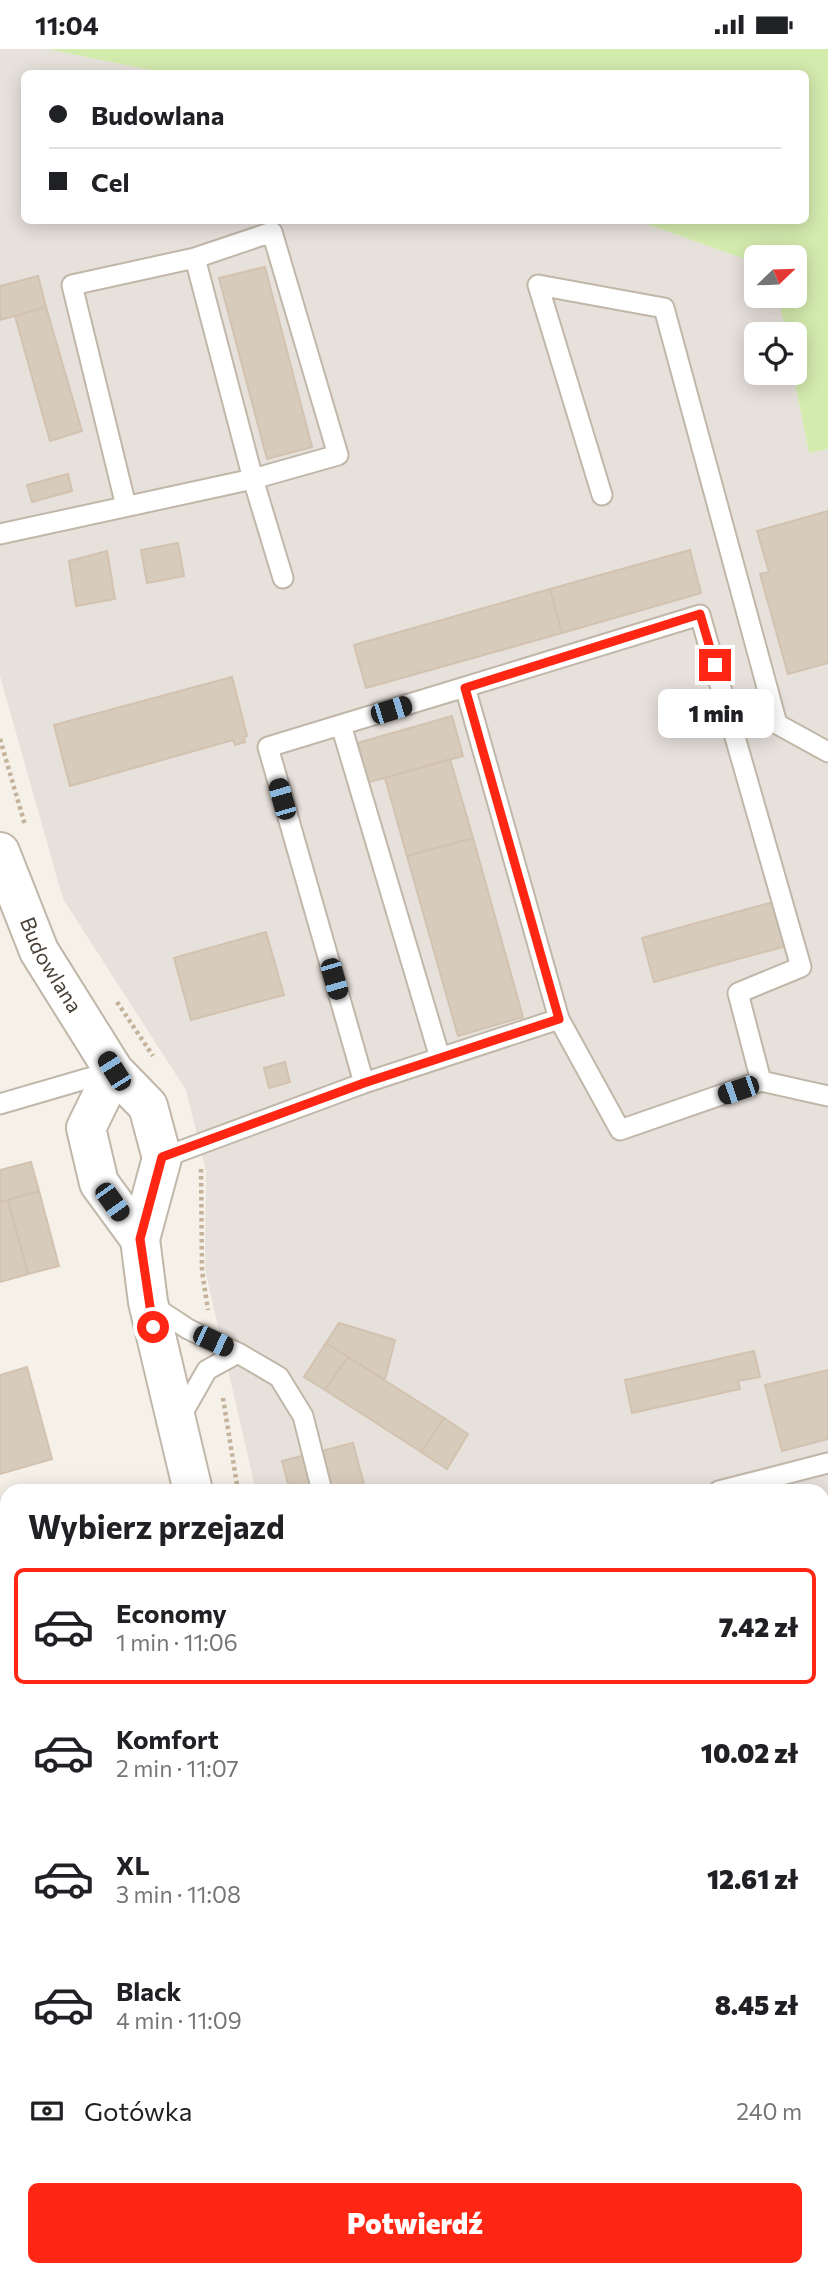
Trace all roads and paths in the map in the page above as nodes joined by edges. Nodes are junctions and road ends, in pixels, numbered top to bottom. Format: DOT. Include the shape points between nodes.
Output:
graph roads {
  1 [pos="195,258"];
  2 [pos="253,479"];
  3 [pos="603,495"];
  4 [pos="126,506"];
  5 [pos="2,527"];
  6 [pos="283,578"];
  7 [pos="465,688"];
  8 [pos="341,725"];
  9 [pos="828,752"];
  10 [pos="0,852"];
  11 [pos="559,1019"];
  12 [pos="440,1058"];
  13 [pos="114,1071"];
  14 [pos="761,1081"];
  15 [pos="364,1083"];
  16 [pos="828,1096"];
  17 [pos="0,1104"];
  18 [pos="162,1157"];
  19 [pos="140,1239"];
  20 [pos="148,1302"];
  21 [pos="238,1353"];
  22 [pos="176,1425"];
  23 [pos="828,1463"];
  24 [pos="191,1484"];
  25 [pos="320,1484"];
  26 [pos="746,1484"];
  1 -- 2 [label="lane"];
  1 -- 2 [label="lane" via="272,232 338,454"];
  1 -- 4 [label="lane" via="72,285"];
  2 -- 4 [label="lane"];
  2 -- 6 [label="lane"];
  3 -- 9 [label="lane" via="538,285 664,308 778,725"];
  4 -- 5 [label="lane"];
  7 -- 8 [label="lane"];
  7 -- 11 [label="lane"];
  7 -- 14 [label="lane" via="700,614 801,967 738,993"];
  8 -- 12 [label="lane"];
  8 -- 15 [label="lane" via="268,747"];
  10 -- 13 [label="street, Budowlana" via="39,951"];
  11 -- 12 [label="lane"];
  11 -- 14 [label="lane" via="620,1130"];
  12 -- 15 [label="lane"];
  13 -- 17 [label="lane"];
  13 -- 18 [label="street, Budowlana" via="148,1106"];
  13 -- 19 [label="street" via="86,1128 99,1183"];
  14 -- 16 [label="lane"];
  15 -- 18 [label="lane"];
  18 -- 19 [label="street"];
  19 -- 20 [label="street"];
  20 -- 21 [label="lane" via="188,1329"];
  20 -- 22 [label="street"];
  21 -- 22 [label="lane" via="207,1370"];
  21 -- 25 [label="lane" via="279,1377 303,1416"];
  22 -- 24 [label="street"];
  23 -- 26 [label="lane"];
}
